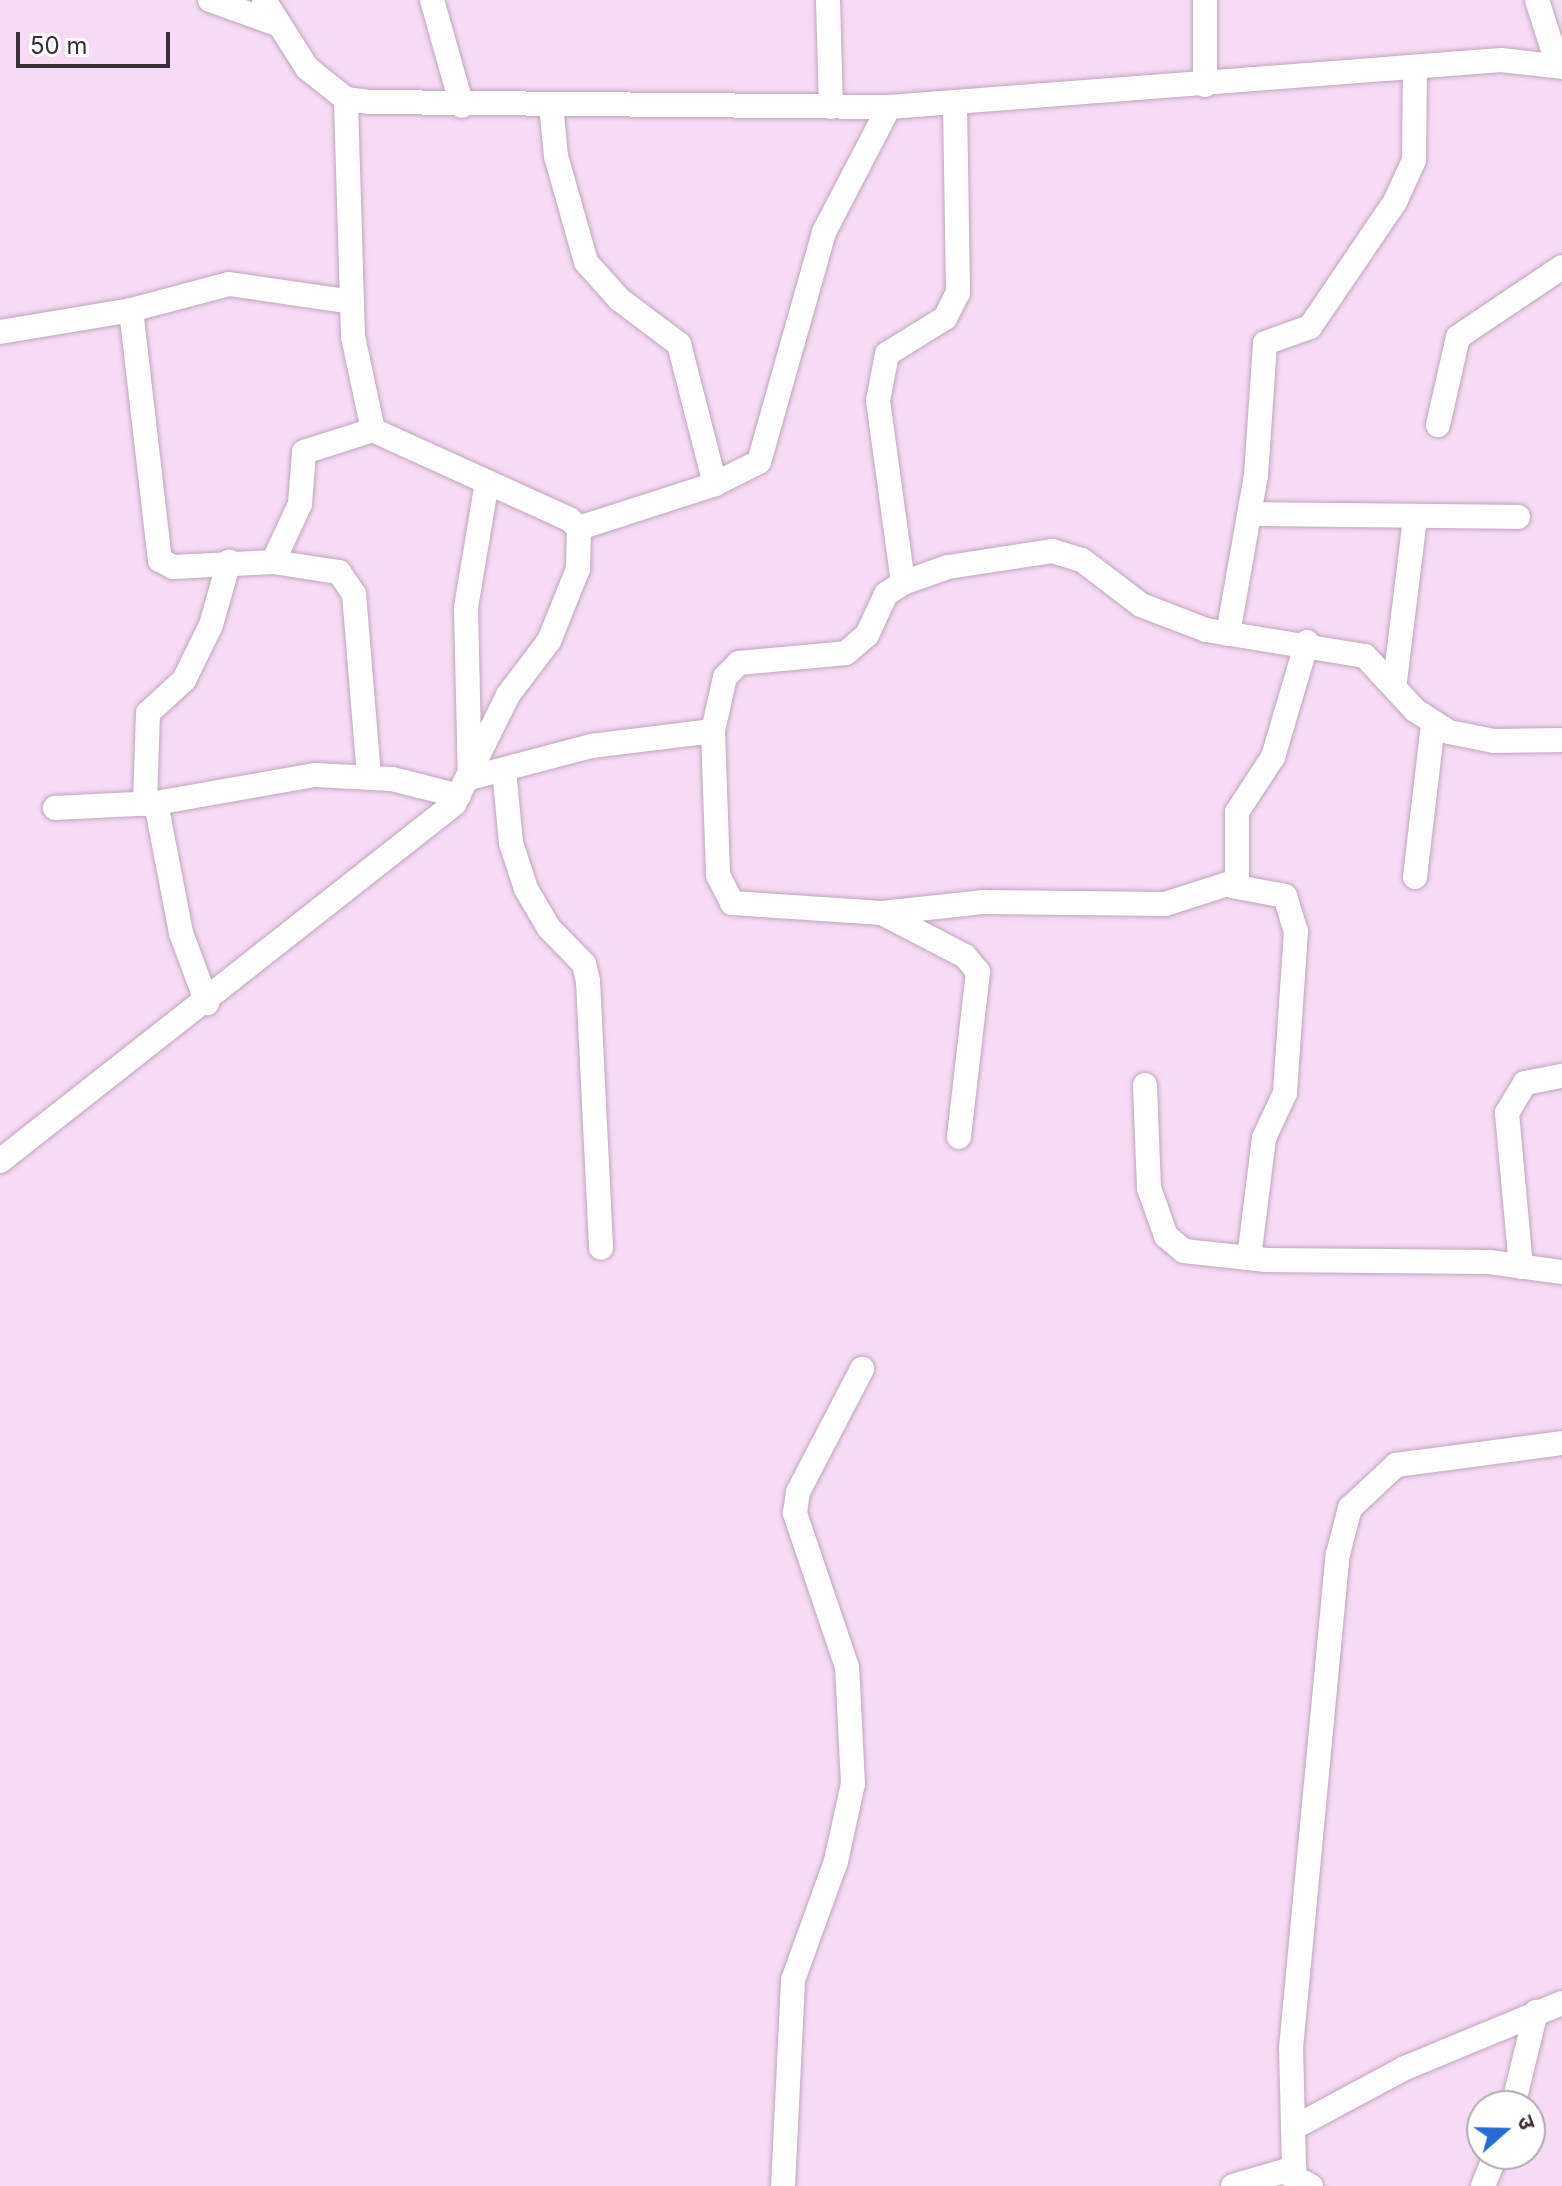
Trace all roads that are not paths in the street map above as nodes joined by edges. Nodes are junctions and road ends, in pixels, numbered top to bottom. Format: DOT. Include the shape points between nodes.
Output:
graph roads {
  1 [pos="210,0"];
  2 [pos="264,0"];
  3 [pos="432,0"];
  4 [pos="828,0"];
  5 [pos="1205,0"];
  6 [pos="1537,0"];
  7 [pos="277,24"];
  8 [pos="1560,66"];
  9 [pos="1415,68"];
  10 [pos="1205,85"];
  11 [pos="346,99"];
  12 [pos="955,103"];
  13 [pos="551,105"];
  14 [pos="462,106"];
  15 [pos="831,107"];
  16 [pos="889,107"];
  17 [pos="1562,267"];
  18 [pos="352,302"];
  19 [pos="131,310"];
  20 [pos="0,332"];
  21 [pos="1438,425"];
  22 [pos="373,430"];
  23 [pos="487,482"];
  24 [pos="715,484"];
  25 [pos="1251,514"];
  26 [pos="1415,517"];
  27 [pos="1518,517"];
  28 [pos="579,528"];
  29 [pos="229,562"];
  30 [pos="273,562"];
  31 [pos="903,583"];
  32 [pos="1228,634"];
  33 [pos="1307,642"];
  34 [pos="1395,681"];
  35 [pos="1433,724"];
  36 [pos="713,731"];
  37 [pos="1562,740"];
  38 [pos="504,770"];
  39 [pos="369,777"];
  40 [pos="464,787"];
  41 [pos="150,804"];
  42 [pos="55,808"];
  43 [pos="1415,877"];
  44 [pos="1232,886"];
  45 [pos="882,913"];
  46 [pos="207,1003"];
  47 [pos="1562,1076"];
  48 [pos="1145,1085"];
  49 [pos="959,1137"];
  50 [pos="0,1161"];
  51 [pos="601,1248"];
  52 [pos="1249,1258"];
  53 [pos="1521,1267"];
  54 [pos="1562,1272"];
  55 [pos="862,1369"];
  56 [pos="1562,1443"];
  57 [pos="1562,2003"];
  58 [pos="1536,2012"];
  59 [pos="1517,2090"];
  60 [pos="1293,2128"];
  61 [pos="1288,2174"];
  62 [pos="1243,2185"];
  63 [pos="783,2186"];
  64 [pos="1311,2186"];
  1 -- 7 [label="street"];
  2 -- 7 [label="street"];
  3 -- 14 [label="street"];
  4 -- 15 [label="street"];
  5 -- 10 [label="street"];
  6 -- 8 [label="street"];
  7 -- 11 [label="street" via="307,68"];
  8 -- 9 [label="street" via="1501,60"];
  9 -- 10 [label="street"];
  9 -- 25 [label="street" via="1414,160 1395,202 1310,327 1265,343"];
  10 -- 12 [label="street"];
  11 -- 14 [label="street"];
  11 -- 18 [label="street"];
  12 -- 16 [label="street"];
  12 -- 31 [label="street" via="958,293 945,318 887,354 878,401"];
  13 -- 14 [label="street"];
  13 -- 15 [label="street"];
  13 -- 24 [label="street" via="556,156 586,262 619,299 679,344"];
  15 -- 16 [label="street"];
  16 -- 24 [label="street" via="824,232 759,462"];
  17 -- 21 [label="street" via="1458,337"];
  18 -- 19 [label="street" via="229,284"];
  18 -- 22 [label="street"];
  19 -- 20 [label="street"];
  19 -- 29 [label="street" via="160,560 173,567"];
  22 -- 23 [label="street"];
  22 -- 30 [label="street" via="304,452 300,504"];
  23 -- 28 [label="street"];
  23 -- 40 [label="street" via="465,623"];
  24 -- 28 [label="street"];
  25 -- 26 [label="street"];
  25 -- 32 [label="street"];
  26 -- 27 [label="street"];
  26 -- 34 [label="street"];
  28 -- 40 [label="street" via="578,569 562,614 508,695"];
  29 -- 30 [label="street"];
  29 -- 41 [label="street" via="211,625 184,680 148,713"];
  30 -- 39 [label="street" via="339,572 349,583"];
  31 -- 32 [label="street" via="948,567 1052,551 1082,560 1141,605"];
  31 -- 36 [label="street" via="886,594 867,635 846,653 731,668"];
  32 -- 33 [label="street"];
  33 -- 34 [label="street" via="1365,656"];
  33 -- 44 [label="street" via="1273,757 1237,812"];
  34 -- 35 [label="street"];
  35 -- 37 [label="street" via="1485,740"];
  35 -- 43 [label="street"];
  36 -- 38 [label="street" via="591,746"];
  36 -- 45 [label="street" via="725,897 740,906"];
  38 -- 40 [label="street"];
  38 -- 51 [label="street" via="511,843 526,889 549,928 584,964 588,981"];
  39 -- 40 [label="street"];
  39 -- 41 [label="street" via="298,777"];
  40 -- 46 [label="street" via="429,829"];
  41 -- 42 [label="street"];
  41 -- 46 [label="street" via="181,933"];
  44 -- 45 [label="street" via="1157,905 984,902"];
  44 -- 52 [label="street" via="1285,896 1296,931 1285,1093 1262,1148"];
  45 -- 49 [label="street" via="965,956 978,972"];
  46 -- 50 [label="street"];
  47 -- 53 [label="street" via="1525,1083 1507,1113"];
  48 -- 52 [label="street" via="1145,1167 1166,1236 1193,1254"];
  52 -- 53 [label="street"];
  53 -- 54 [label="street"];
  55 -- 63 [label="street" via="813,1458 795,1513 847,1667 853,1784 836,1861 793,1980"];
  56 -- 60 [label="street" via="1396,1465 1350,1508 1338,1554 1291,2048"];
  57 -- 58 [label="street"];
  58 -- 59 [label="street"];
  58 -- 60 [label="street" via="1405,2068"];
  60 -- 61 [label="street" via="1296,2160"];
  61 -- 62 [label="street"];
  61 -- 64 [label="street"];
}
